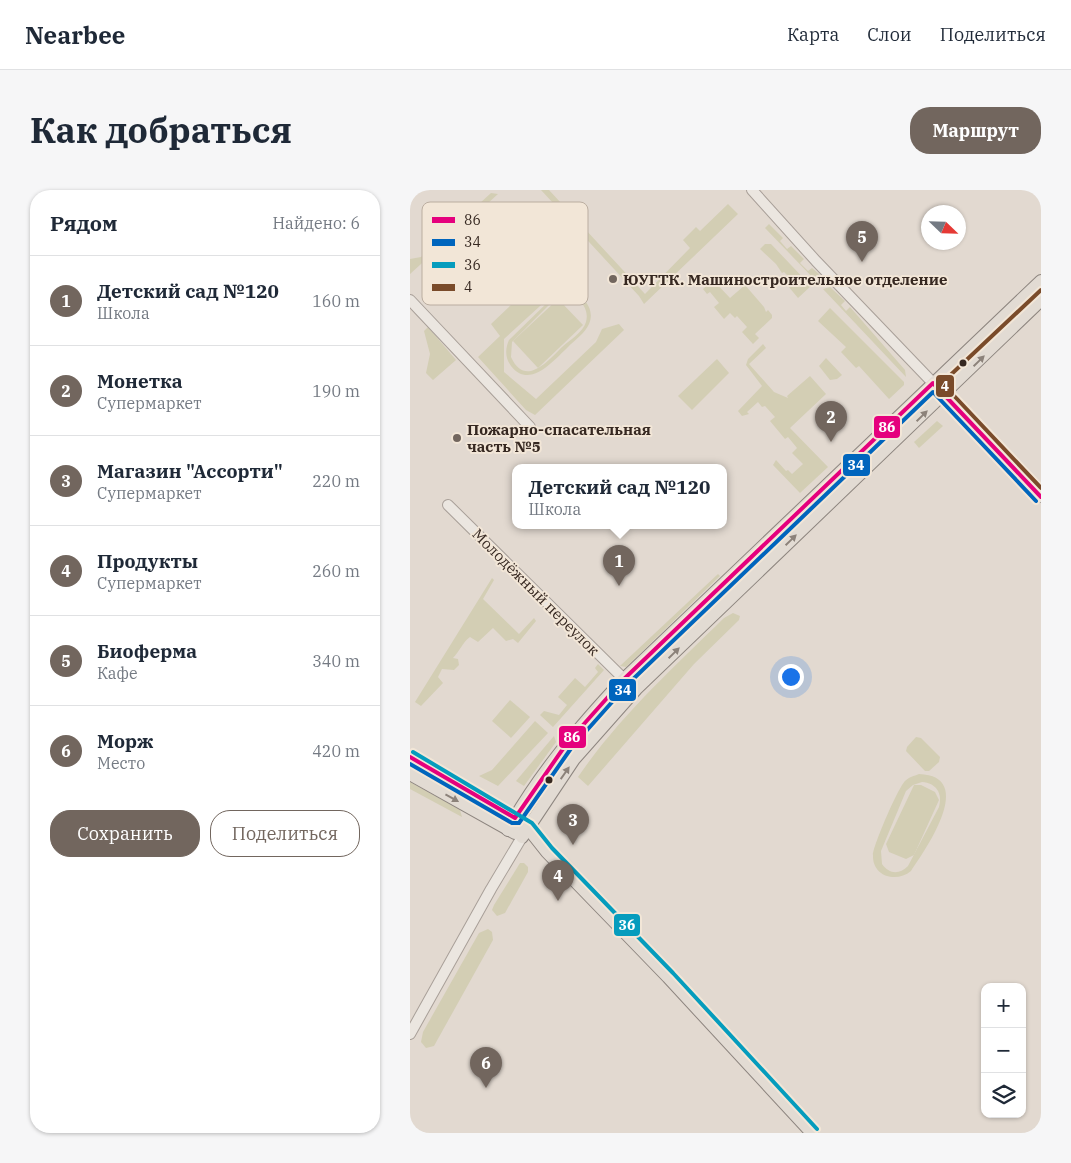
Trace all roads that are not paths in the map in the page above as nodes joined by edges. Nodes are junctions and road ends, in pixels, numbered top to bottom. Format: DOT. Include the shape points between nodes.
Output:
graph roads {
  1 [pos="752,190"];
  2 [pos="1041,281"];
  3 [pos="410,300"];
  4 [pos="1041,300"];
  5 [pos="933,383"];
  6 [pos="944,395"];
  7 [pos="530,427"];
  8 [pos="1041,497"];
  9 [pos="448,505"];
  10 [pos="624,679"];
  11 [pos="410,757"];
  12 [pos="410,774"];
  13 [pos="515,818"];
  14 [pos="508,830"];
  15 [pos="525,832"];
  16 [pos="514,850"];
  17 [pos="410,1034"];
  18 [pos="812,1133"];
  1 -- 5 [label="street"];
  2 -- 5 [label="main road"];
  3 -- 7 [label="street"];
  6 -- 4 [label="main road, one-way"];
  5 -- 6 [label="main road"];
  5 -- 10 [label="main road"];
  6 -- 8 [label="street"];
  15 -- 6 [label="main road, one-way" via="574,760 636,690"];
  9 -- 10 [label="street, Молодёжный переулок"];
  10 -- 13 [label="main road" via="567,743"];
  11 -- 13 [label="main road"];
  12 -- 14 [label="main road, one-way"];
  13 -- 14 [label="main road"];
  13 -- 15 [label="main road"];
  14 -- 15 [label="main road"];
  14 -- 16 [label="street"];
  15 -- 16 [label="street"];
  15 -- 18 [label="main road" via="668,977"];
  16 -- 17 [label="street"];
}
